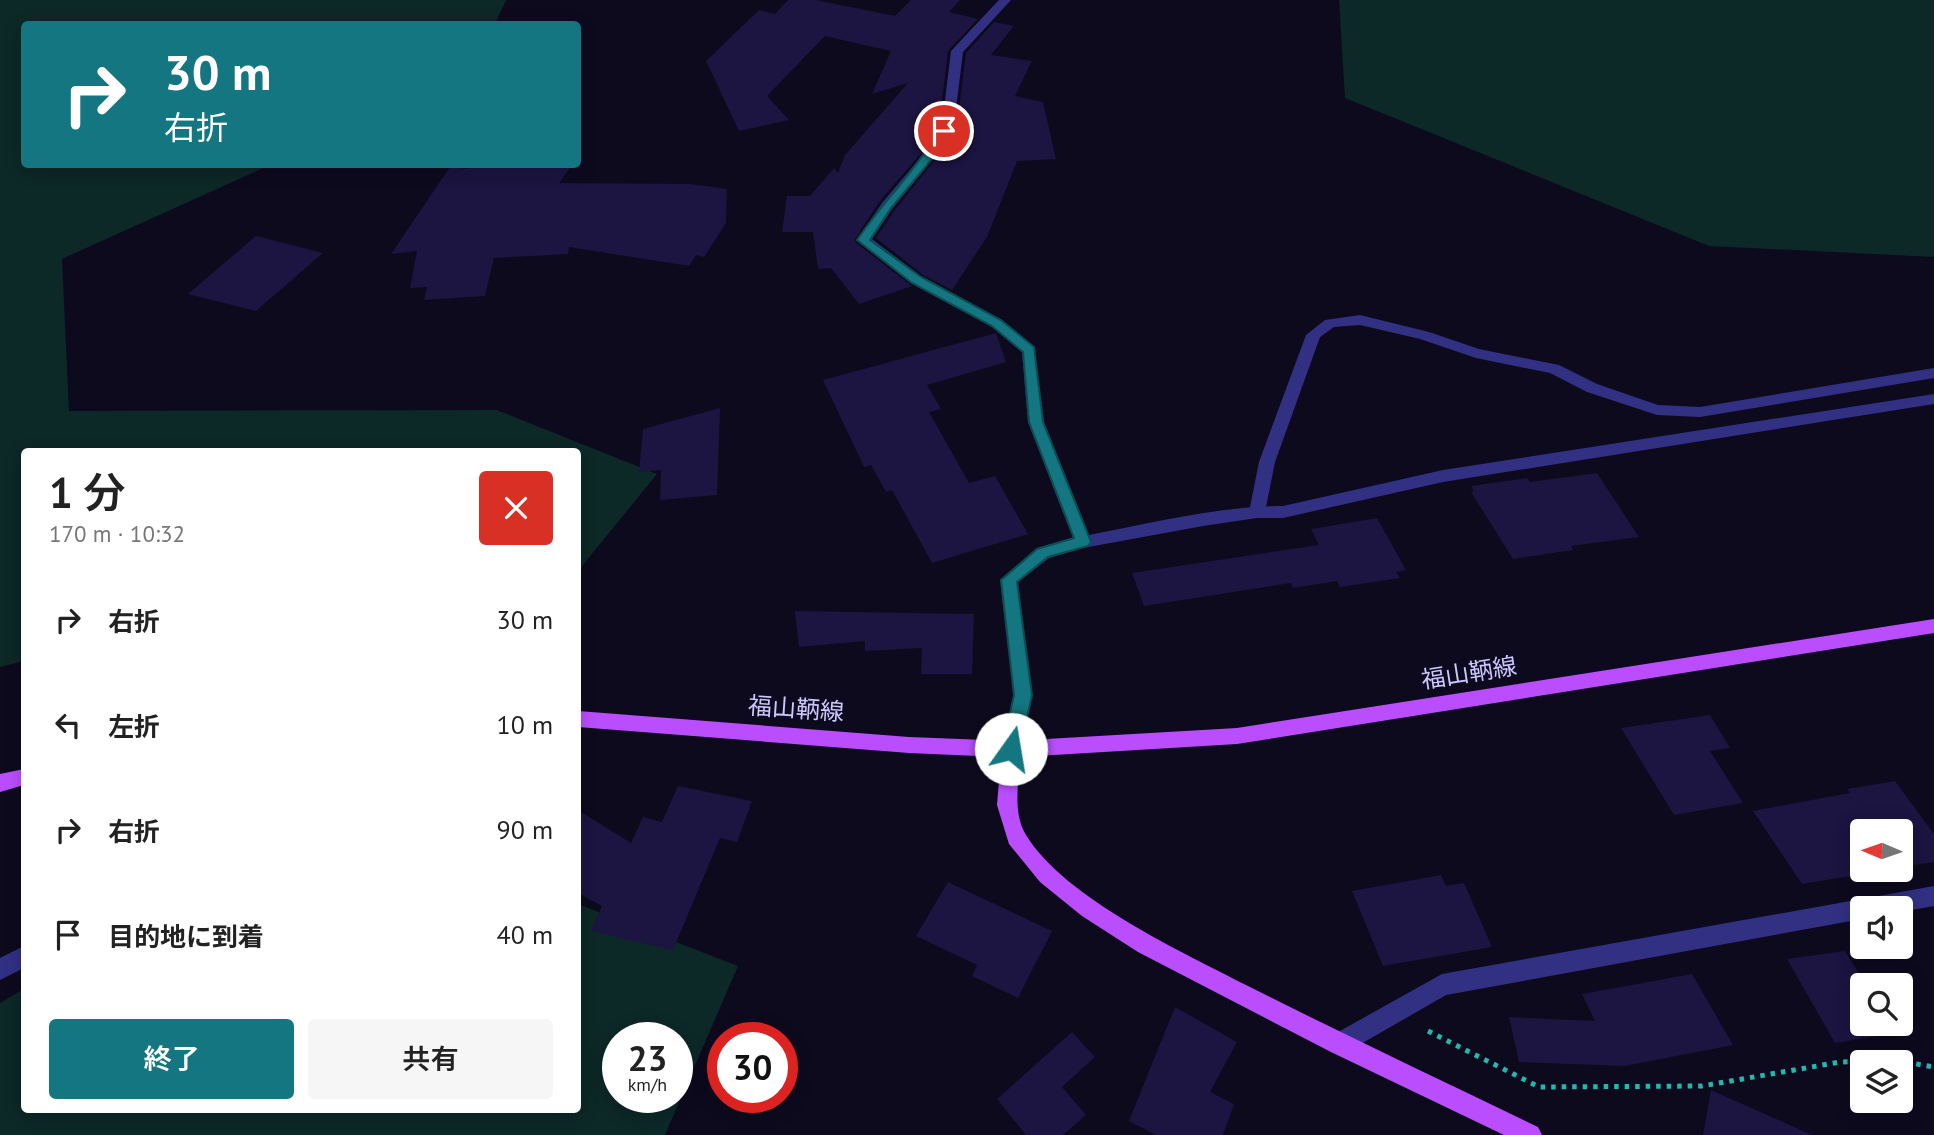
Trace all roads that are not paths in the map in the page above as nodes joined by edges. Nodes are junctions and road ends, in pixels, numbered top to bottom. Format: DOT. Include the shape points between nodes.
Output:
graph roads {
  1 [pos="1005,0"];
  2 [pos="1934,373"];
  3 [pos="1934,398"];
  4 [pos="1257,512"];
  5 [pos="1083,542"];
  6 [pos="1934,625"];
  7 [pos="581,719"];
  8 [pos="1011,749"];
  9 [pos="21,778"];
  10 [pos="0,783"];
  11 [pos="1934,896"];
  12 [pos="1913,900"];
  13 [pos="1850,911"];
  14 [pos="21,958"];
  15 [pos="0,970"];
  16 [pos="1339,1044"];
  17 [pos="1530,1135"];
  1 -- 5 [label="street" via="957,51 949,117 938,145 863,240 917,280 996,323 1030,350 1036,422"];
  2 -- 4 [label="street" via="1700,412 1657,410 1592,388 1554,369 1476,353 1360,320 1329,323 1313,335 1267,462"];
  3 -- 4 [label="street" via="1443,476 1283,512"];
  4 -- 5 [label="street"];
  5 -- 8 [label="street" via="1043,553 1009,580 1023,695"];
  6 -- 8 [label="main road, 福山鞆線" via="1237,736"];
  7 -- 8 [label="main road, 福山鞆線"];
  8 -- 16 [label="main road" via="1007,804 1016,838 1047,875 1146,945"];
  9 -- 10 [label="main road"];
  11 -- 12 [label="street"];
  13 -- 16 [label="street" via="1442,985"];
  14 -- 15 [label="street"];
  16 -- 17 [label="main road"];
}
